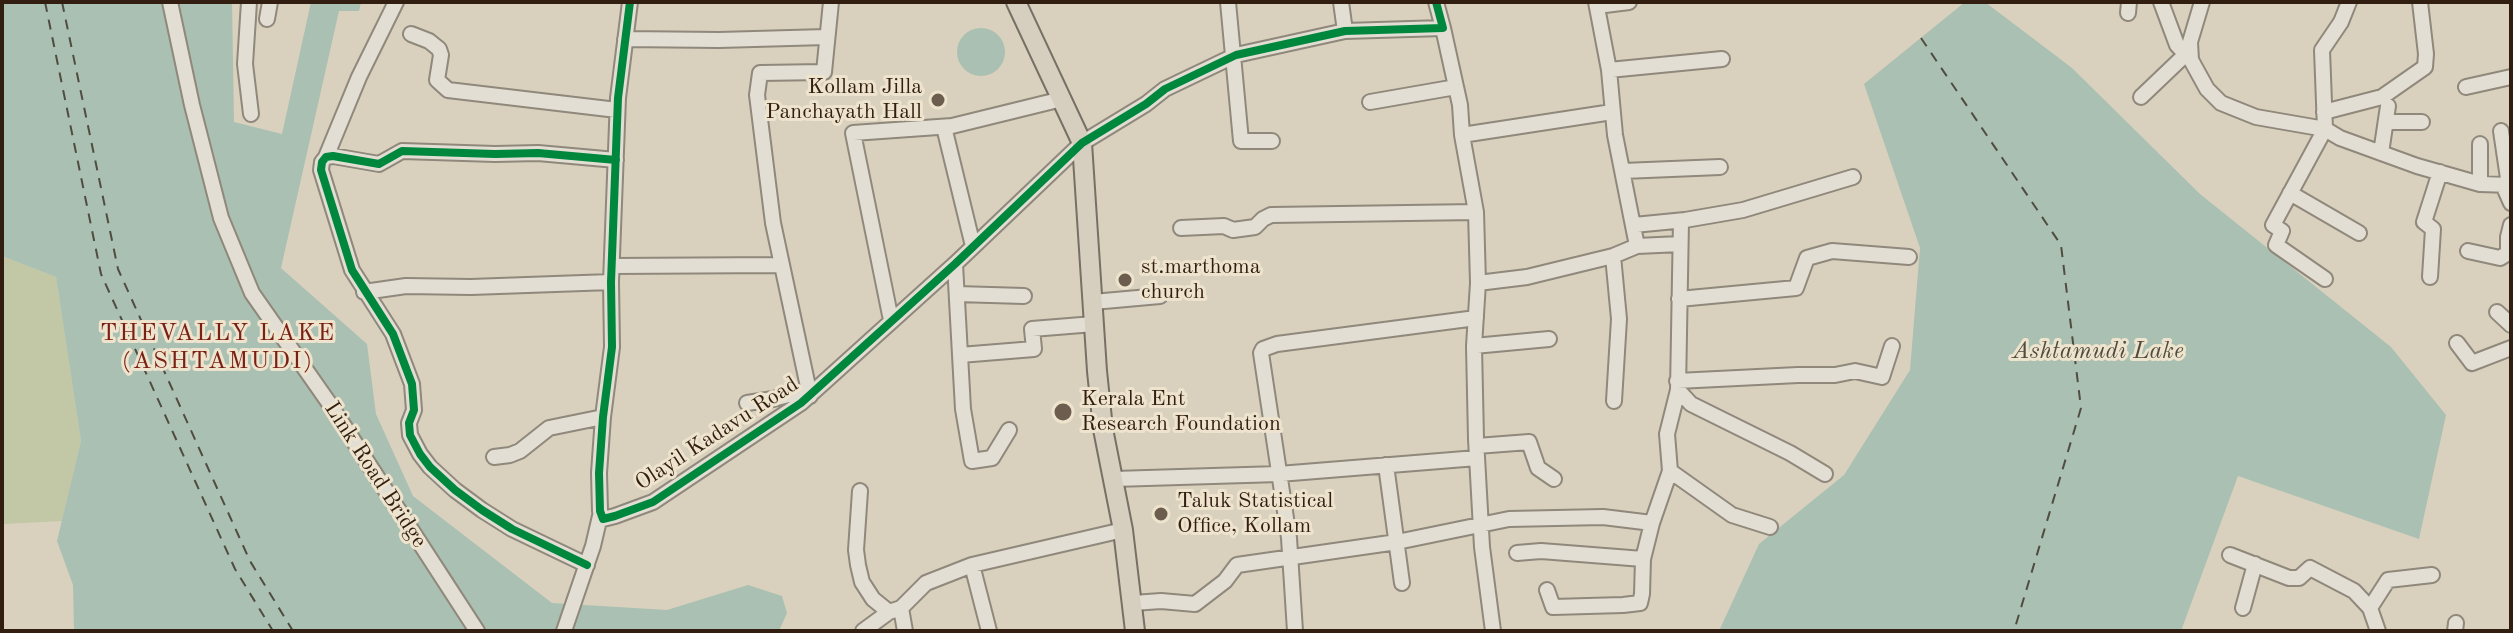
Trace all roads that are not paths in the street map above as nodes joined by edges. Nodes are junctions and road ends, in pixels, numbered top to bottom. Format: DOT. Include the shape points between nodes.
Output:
graph roads {
  1 [pos="170,2"];
  2 [pos="249,2"];
  3 [pos="270,2"];
  4 [pos="396,2"];
  5 [pos="630,2"];
  6 [pos="831,2"];
  7 [pos="1016,2"];
  8 [pos="1228,2"];
  9 [pos="1341,2"];
  10 [pos="1436,2"];
  11 [pos="1629,2"];
  12 [pos="2161,2"];
  13 [pos="2202,2"];
  14 [pos="2349,2"];
  15 [pos="2420,2"];
  16 [pos="1596,4"];
  17 [pos="267,19"];
  18 [pos="1443,28"];
  19 [pos="1345,31"];
  20 [pos="411,34"];
  21 [pos="826,37"];
  22 [pos="625,39"];
  23 [pos="1233,56"];
  24 [pos="2189,57"];
  25 [pos="1722,59"];
  26 [pos="1609,70"];
  27 [pos="2511,77"];
  28 [pos="1456,87"];
  29 [pos="2466,87"];
  30 [pos="2141,97"];
  31 [pos="1062,99"];
  32 [pos="1370,102"];
  33 [pos="2388,106"];
  34 [pos="617,110"];
  35 [pos="1612,112"];
  36 [pos="2324,112"];
  37 [pos="251,114"];
  38 [pos="2386,122"];
  39 [pos="2422,122"];
  40 [pos="944,127"];
  41 [pos="2325,129"];
  42 [pos="2501,131"];
  43 [pos="1462,135"];
  44 [pos="1272,141"];
  45 [pos="1082,143"];
  46 [pos="2480,144"];
  47 [pos="2381,153"];
  48 [pos="326,157"];
  49 [pos="616,160"];
  50 [pos="1720,167"];
  51 [pos="1623,171"];
  52 [pos="2440,172"];
  53 [pos="1853,177"];
  54 [pos="2480,184"];
  55 [pos="2508,185"];
  56 [pos="2290,193"];
  57 [pos="2511,203"];
  58 [pos="1476,212"];
  59 [pos="1681,221"];
  60 [pos="1634,225"];
  61 [pos="2511,225"];
  62 [pos="1181,228"];
  63 [pos="2359,233"];
  64 [pos="1680,244"];
  65 [pos="973,246"];
  66 [pos="1637,246"];
  67 [pos="2468,251"];
  68 [pos="1613,256"];
  69 [pos="1909,257"];
  70 [pos="955,264"];
  71 [pos="781,265"];
  72 [pos="612,274"];
  73 [pos="2430,277"];
  74 [pos="2325,279"];
  75 [pos="1478,283"];
  76 [pos="364,292"];
  77 [pos="957,294"];
  78 [pos="1024,296"];
  79 [pos="1160,296"];
  80 [pos="1679,299"];
  81 [pos="1093,302"];
  82 [pos="2497,312"];
  83 [pos="1476,318"];
  84 [pos="891,320"];
  85 [pos="1094,324"];
  86 [pos="2511,325"];
  87 [pos="1549,339"];
  88 [pos="2457,343"];
  89 [pos="1474,346"];
  90 [pos="1892,346"];
  91 [pos="2511,348"];
  92 [pos="960,355"];
  93 [pos="1678,385"];
  94 [pos="809,393"];
  95 [pos="1614,401"];
  96 [pos="747,403"];
  97 [pos="603,417"];
  98 [pos="1009,430"];
  99 [pos="1477,452"];
  100 [pos="494,457"];
  101 [pos="1386,465"];
  102 [pos="1670,471"];
  103 [pos="1279,474"];
  104 [pos="1825,474"];
  105 [pos="1114,479"];
  106 [pos="1554,479"];
  107 [pos="860,491"];
  108 [pos="600,516"];
  109 [pos="1652,523"];
  110 [pos="1482,525"];
  111 [pos="1770,527"];
  112 [pos="1123,530"];
  113 [pos="1397,542"];
  114 [pos="1517,553"];
  115 [pos="2230,555"];
  116 [pos="1290,556"];
  117 [pos="1643,559"];
  118 [pos="2255,564"];
  119 [pos="587,565"];
  120 [pos="972,565"];
  121 [pos="2432,575"];
  122 [pos="1402,583"];
  123 [pos="1547,590"];
  124 [pos="1133,603"];
  125 [pos="2243,608"];
  126 [pos="2370,608"];
  127 [pos="895,610"];
  128 [pos="477,631"];
  129 [pos="564,631"];
  130 [pos="863,631"];
  131 [pos="905,631"];
  132 [pos="989,631"];
  133 [pos="1135,631"];
  134 [pos="1295,631"];
  135 [pos="1493,631"];
  136 [pos="2378,631"];
  1 -- 128 [label="street, Link Road Bridge" via="221,218 252,293"];
  2 -- 37 [label="street" via="245,64"];
  3 -- 17 [label="street"];
  4 -- 48 [label="street"];
  5 -- 22 [label="street, Olayil Kadavu Road"];
  6 -- 21 [label="street"];
  7 -- 31 [label="main road"];
  8 -- 23 [label="street"];
  9 -- 19 [label="street"];
  10 -- 18 [label="street"];
  11 -- 16 [label="street"];
  12 -- 24 [label="street" via="2177,45"];
  13 -- 24 [label="street"];
  14 -- 36 [label="street" via="2322,50"];
  15 -- 36 [label="street" via="2425,67 2382,97"];
  16 -- 26 [label="street"];
  18 -- 19 [label="street, Olayil Kadavu Road"];
  18 -- 28 [label="street"];
  19 -- 23 [label="street, Olayil Kadavu Road"];
  20 -- 34 [label="street" via="441,51 437,80 448,90"];
  21 -- 22 [label="street"];
  21 -- 71 [label="street" via="824,72 760,73 757,95"];
  22 -- 34 [label="street, Olayil Kadavu Road"];
  23 -- 44 [label="street" via="1241,141"];
  23 -- 45 [label="street, Olayil Kadavu Road" via="1165,89"];
  24 -- 30 [label="street"];
  24 -- 41 [label="street" via="2221,103 2256,117"];
  25 -- 26 [label="street"];
  26 -- 35 [label="street"];
  27 -- 29 [label="street"];
  28 -- 32 [label="street"];
  28 -- 43 [label="street"];
  31 -- 40 [label="street"];
  31 -- 45 [label="main road"];
  33 -- 38 [label="street"];
  34 -- 49 [label="street, Olayil Kadavu Road"];
  35 -- 43 [label="street"];
  35 -- 51 [label="street"];
  36 -- 41 [label="street"];
  38 -- 39 [label="street"];
  38 -- 47 [label="street"];
  40 -- 65 [label="street"];
  40 -- 84 [label="street" via="853,133"];
  41 -- 47 [label="street"];
  41 -- 56 [label="street"];
  42 -- 55 [label="street"];
  43 -- 58 [label="street"];
  45 -- 65 [label="street, Olayil Kadavu Road"];
  45 -- 81 [label="main road"];
  46 -- 54 [label="street"];
  47 -- 52 [label="street"];
  48 -- 49 [label="street" via="379,164 402,151"];
  48 -- 76 [label="street" via="321,170 352,270"];
  49 -- 72 [label="street, Olayil Kadavu Road"];
  50 -- 51 [label="street"];
  51 -- 60 [label="street"];
  52 -- 54 [label="street"];
  52 -- 73 [label="street" via="2424,222 2433,229"];
  53 -- 59 [label="street" via="1743,210"];
  54 -- 55 [label="street"];
  55 -- 57 [label="street"];
  56 -- 63 [label="street"];
  56 -- 74 [label="street" via="2273,225 2282,231 2276,245"];
  58 -- 62 [label="street" via="1271,215 1255,227"];
  58 -- 75 [label="street"];
  59 -- 60 [label="street"];
  59 -- 64 [label="street"];
  60 -- 66 [label="street"];
  61 -- 67 [label="street" via="2508,253 2500,258"];
  64 -- 66 [label="street"];
  64 -- 80 [label="street"];
  65 -- 70 [label="street, Olayil Kadavu Road"];
  66 -- 68 [label="street"];
  68 -- 75 [label="street"];
  68 -- 95 [label="street" via="1619,319"];
  69 -- 80 [label="street" via="1832,251 1807,258 1796,288"];
  70 -- 77 [label="street"];
  70 -- 84 [label="street, Olayil Kadavu Road"];
  71 -- 72 [label="street"];
  71 -- 94 [label="street"];
  72 -- 76 [label="street"];
  72 -- 97 [label="street, Olayil Kadavu Road" via="612,347"];
  75 -- 83 [label="street"];
  76 -- 119 [label="street" via="403,359 412,384 410,435 430,467 512,529"];
  77 -- 78 [label="street"];
  77 -- 92 [label="street"];
  79 -- 81 [label="street"];
  80 -- 93 [label="street"];
  81 -- 85 [label="main road"];
  82 -- 86 [label="street"];
  83 -- 89 [label="street"];
  83 -- 103 [label="street" via="1263,349"];
  84 -- 94 [label="street, Olayil Kadavu Road"];
  85 -- 92 [label="street" via="1032,329 1034,349"];
  85 -- 105 [label="main road" via="1103,429"];
  87 -- 89 [label="street"];
  88 -- 91 [label="street" via="2472,363"];
  89 -- 99 [label="street"];
  90 -- 93 [label="street" via="1882,377 1855,371"];
  92 -- 98 [label="street" via="972,461 992,458"];
  93 -- 102 [label="street" via="1667,434"];
  93 -- 104 [label="street" via="1691,404"];
  94 -- 96 [label="street"];
  94 -- 108 [label="street, Olayil Kadavu Road" via="653,502"];
  97 -- 100 [label="street" via="549,428 520,451"];
  97 -- 108 [label="street, Olayil Kadavu Road"];
  99 -- 101 [label="street"];
  99 -- 106 [label="street" via="1529,442 1538,468"];
  99 -- 110 [label="street"];
  101 -- 103 [label="street"];
  101 -- 113 [label="street"];
  102 -- 109 [label="street"];
  102 -- 111 [label="street" via="1732,515"];
  103 -- 105 [label="street"];
  103 -- 116 [label="street"];
  105 -- 112 [label="main road"];
  107 -- 127 [label="street" via="858,565 873,599"];
  108 -- 119 [label="street"];
  109 -- 110 [label="street" via="1603,517 1509,519"];
  109 -- 117 [label="street"];
  110 -- 113 [label="street"];
  110 -- 135 [label="street"];
  112 -- 120 [label="street"];
  112 -- 124 [label="main road"];
  113 -- 116 [label="street"];
  113 -- 122 [label="street"];
  114 -- 117 [label="street"];
  115 -- 118 [label="street"];
  116 -- 124 [label="street" via="1237,565 1195,604"];
  116 -- 134 [label="street"];
  117 -- 123 [label="street" via="1640,603 1553,607"];
  118 -- 125 [label="street"];
  118 -- 126 [label="street" via="2289,578 2299,578 2310,568 2354,591"];
  119 -- 129 [label="street"];
  120 -- 127 [label="street" via="926,583"];
  120 -- 132 [label="street"];
  121 -- 126 [label="street" via="2388,580"];
  124 -- 133 [label="main road"];
  126 -- 136 [label="street"];
  127 -- 130 [label="street"];
  127 -- 131 [label="street"];
}
